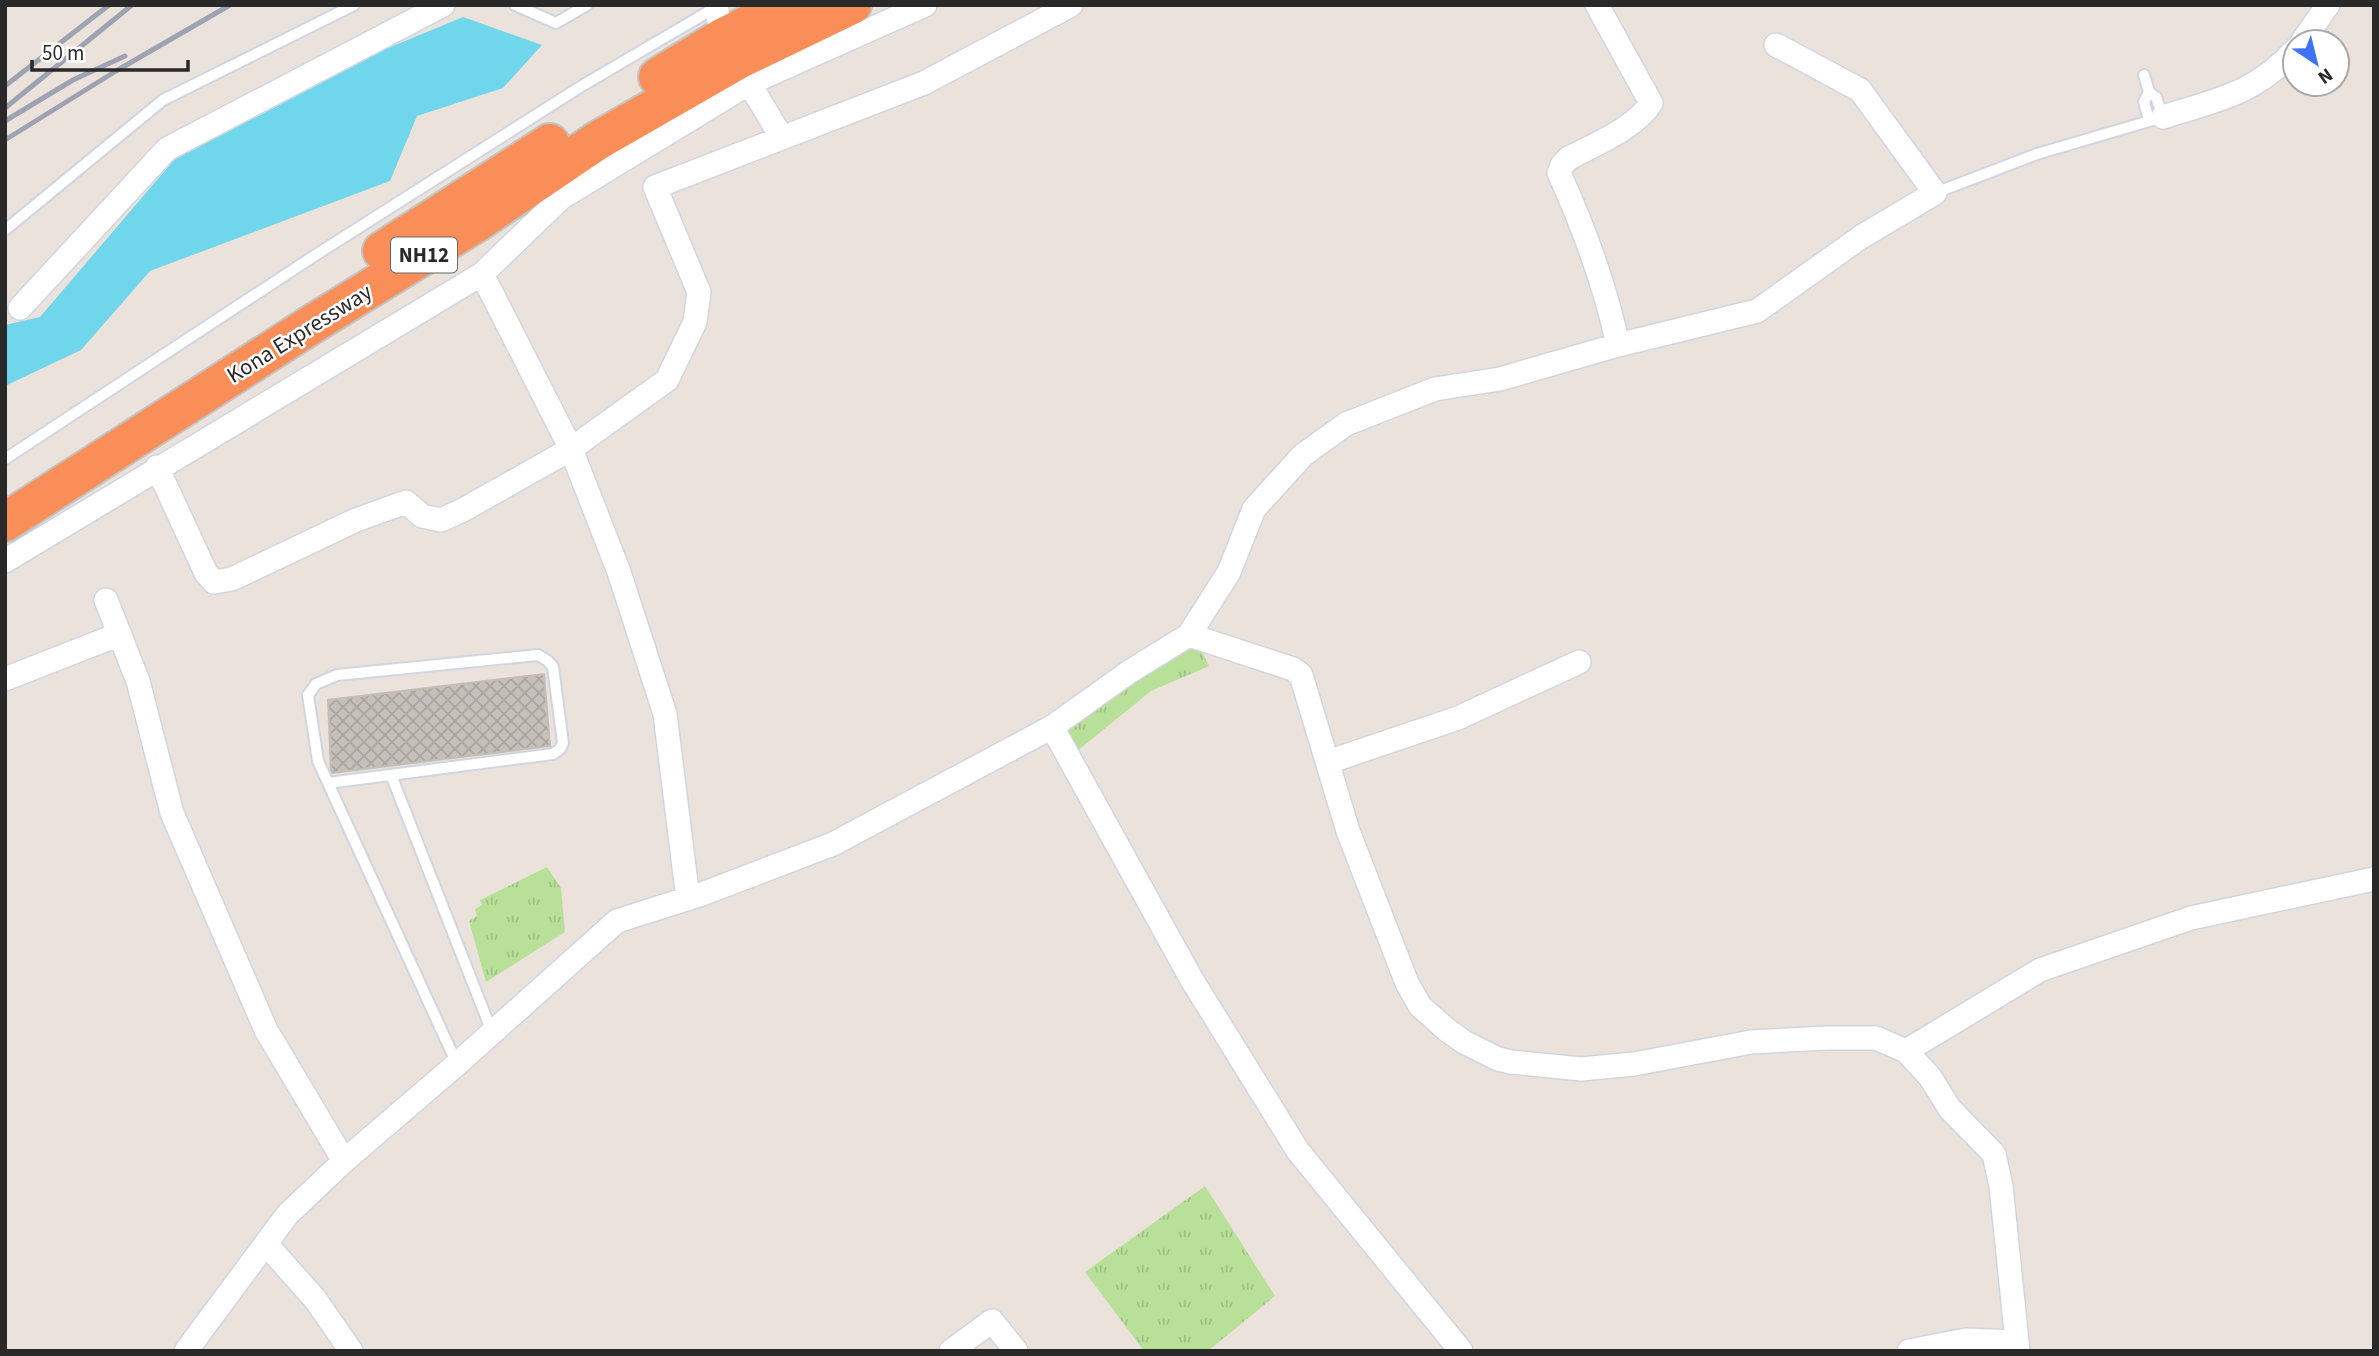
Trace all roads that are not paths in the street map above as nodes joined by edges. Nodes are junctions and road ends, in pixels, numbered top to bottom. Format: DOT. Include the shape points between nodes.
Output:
graph roads {
  1 [pos="354,5"];
  2 [pos="443,5"];
  3 [pos="515,5"];
  4 [pos="587,5"];
  5 [pos="787,5"];
  6 [pos="852,5"];
  7 [pos="925,5"];
  8 [pos="1071,5"];
  9 [pos="1597,5"];
  10 [pos="2328,5"];
  11 [pos="2312,28"];
  12 [pos="726,33"];
  13 [pos="1776,45"];
  14 [pos="2281,65"];
  15 [pos="2144,75"];
  16 [pos="2156,119"];
  17 [pos="782,138"];
  18 [pos="1935,193"];
  19 [pos="5,230"];
  20 [pos="482,274"];
  21 [pos="20,308"];
  22 [pos="1618,345"];
  23 [pos="571,449"];
  24 [pos="5,459"];
  25 [pos="157,467"];
  26 [pos="5,490"];
  27 [pos="5,522"];
  28 [pos="5,561"];
  29 [pos="106,600"];
  30 [pos="120,634"];
  31 [pos="1188,635"];
  32 [pos="1580,662"];
  33 [pos="5,679"];
  34 [pos="1052,727"];
  35 [pos="1328,762"];
  36 [pos="391,775"];
  37 [pos="328,783"];
  38 [pos="2374,879"];
  39 [pos="688,899"];
  40 [pos="492,1032"];
  41 [pos="1906,1051"];
  42 [pos="457,1064"];
  43 [pos="344,1161"];
  44 [pos="266,1244"];
  45 [pos="2017,1346"];
  46 [pos="186,1351"];
  47 [pos="351,1351"];
  48 [pos="951,1351"];
  49 [pos="1016,1351"];
  50 [pos="1461,1351"];
  51 [pos="1909,1351"];
  1 -- 19 [label="lane" via="163,100"];
  2 -- 21 [label="street" via="167,149"];
  3 -- 4 [label="lane" via="555,23"];
  5 -- 12 [label="highway, Kona Expressway / NH12"];
  6 -- 12 [label="highway, Kona Expressway / NH12"];
  7 -- 12 [label="street"];
  8 -- 17 [label="street" via="924,83"];
  9 -- 22 [label="street" via="1651,103 1645,114 1569,158 1559,173 1597,265"];
  10 -- 11 [label="street"];
  12 -- 17 [label="street"];
  12 -- 20 [label="street"];
  12 -- 24 [label="lane" via="580,87"];
  12 -- 26 [label="highway, Kona Expressway / NH12"];
  12 -- 27 [label="highway, Kona Expressway / NH12" via="597,141"];
  13 -- 18 [label="street" via="1860,90"];
  14 -- 16 [label="street" via="2240,93"];
  15 -- 16 [label="lane" via="2149,92 2156,97"];
  16 -- 18 [label="lane" via="2037,153"];
  17 -- 23 [label="street" via="655,187 699,292 695,322 667,380"];
  18 -- 22 [label="street" via="1861,237 1757,311"];
  20 -- 23 [label="street"];
  20 -- 25 [label="street"];
  22 -- 31 [label="street" via="1500,379 1435,389 1346,424 1303,455 1254,509 1229,572"];
  23 -- 25 [label="street" via="441,520 422,516 406,502 356,520 232,579 214,582"];
  23 -- 39 [label="street" via="619,572 665,714"];
  25 -- 28 [label="street"];
  29 -- 30 [label="street"];
  30 -- 33 [label="street"];
  30 -- 43 [label="street" via="138,681 173,813 266,1030"];
  31 -- 34 [label="street"];
  31 -- 35 [label="street" via="1301,675"];
  32 -- 35 [label="street" via="1458,718"];
  34 -- 39 [label="street" via="833,844"];
  34 -- 50 [label="street" via="1192,980 1298,1151"];
  35 -- 41 [label="street" via="1348,831 1407,983 1420,1006 1464,1042 1498,1059 1581,1069 1752,1042 1876,1038"];
  36 -- 37 [label="lane"];
  36 -- 37 [label="lane" via="553,754 563,743 553,667 538,655 337,675 316,684 308,695 308,706 318,761"];
  36 -- 40 [label="lane"];
  37 -- 42 [label="lane"];
  38 -- 41 [label="street" via="2191,918 2040,970"];
  39 -- 40 [label="street" via="617,921"];
  40 -- 42 [label="street"];
  41 -- 45 [label="street" via="1950,1109 1994,1154"];
  42 -- 43 [label="street"];
  43 -- 44 [label="street" via="287,1215"];
  44 -- 46 [label="street"];
  44 -- 47 [label="street" via="315,1299"];
  45 -- 51 [label="street" via="1966,1340"];
  48 -- 49 [label="street" via="992,1321"];
}
